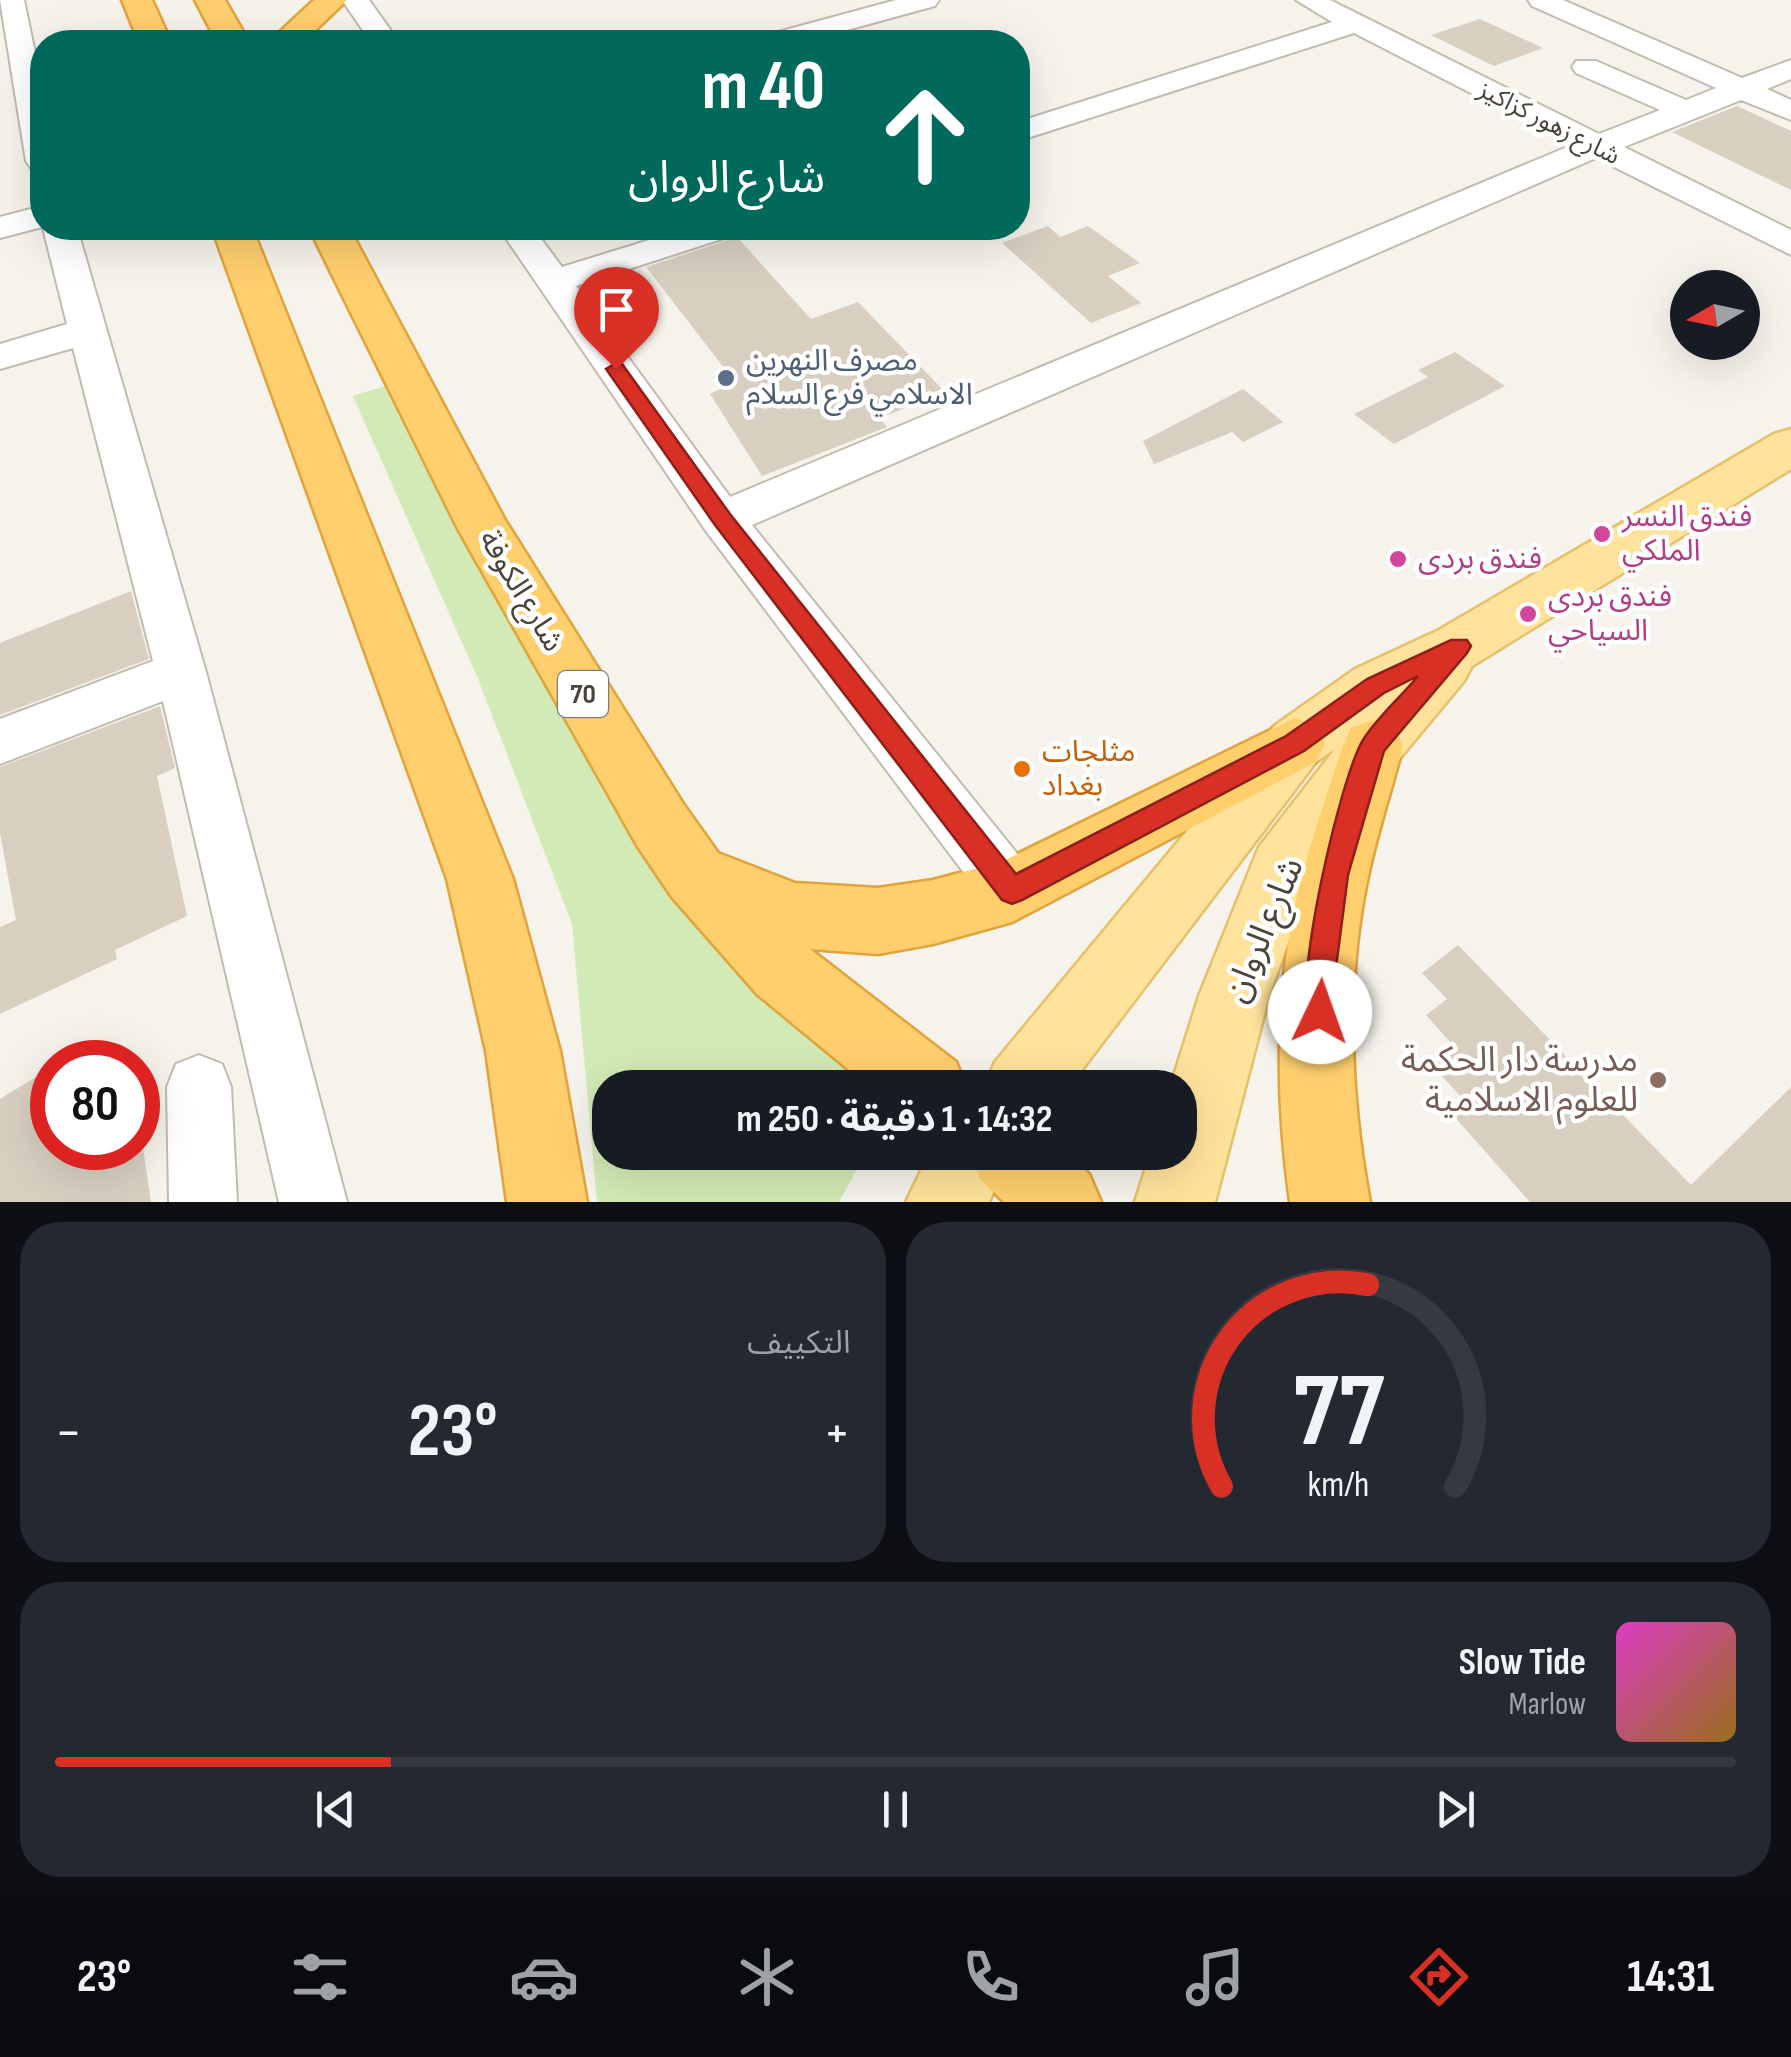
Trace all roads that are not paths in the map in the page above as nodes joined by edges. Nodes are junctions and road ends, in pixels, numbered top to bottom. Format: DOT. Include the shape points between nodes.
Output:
graph roads {
  1 [pos="137,0"];
  2 [pos="210,0"];
  3 [pos="395,0"];
  4 [pos="926,0"];
  5 [pos="1308,0"];
  6 [pos="1541,0"];
  7 [pos="349,3"];
  8 [pos="9,15"];
  9 [pos="1355,24"];
  10 [pos="150,30"];
  11 [pos="226,30"];
  12 [pos="305,30"];
  13 [pos="374,30"];
  14 [pos="817,30"];
  15 [pos="1586,66"];
  16 [pos="1791,69"];
  17 [pos="1743,90"];
  18 [pos="30,109"];
  19 [pos="1791,111"];
  20 [pos="1686,112"];
  21 [pos="1030,128"];
  22 [pos="0,146"];
  23 [pos="1595,147"];
  24 [pos="30,148"];
  25 [pos="30,219"];
  26 [pos="0,228"];
  27 [pos="63,240"];
  28 [pos="237,240"];
  29 [pos="335,240"];
  30 [pos="524,240"];
  31 [pos="685,240"];
  32 [pos="1791,244"];
  33 [pos="554,282"];
  34 [pos="87,331"];
  35 [pos="0,356"];
  36 [pos="1791,446"];
  37 [pos="722,519"];
  38 [pos="1459,646"];
  39 [pos="182,672"];
  40 [pos="0,742"];
  41 [pos="1295,744"];
  42 [pos="1373,746"];
  43 [pos="695,875"];
  44 [pos="1012,891"];
  45 [pos="907,1070"];
  46 [pos="1035,1070"];
  47 [pos="199,1087"];
  48 [pos="963,1170"];
  49 [pos="1027,1170"];
  50 [pos="203,1202"];
  51 [pos="313,1202"];
  52 [pos="547,1202"];
  53 [pos="946,1202"];
  54 [pos="1062,1202"];
  55 [pos="1175,1202"];
  56 [pos="1330,1202"];
  1 -- 10 [label="highway"];
  2 -- 11 [label="highway"];
  3 -- 7 [label="street"];
  4 -- 14 [label="street"];
  5 -- 9 [label="street, شارع زهور كزاكيز"];
  6 -- 17 [label="street"];
  7 -- 12 [label="highway"];
  7 -- 13 [label="street"];
  8 -- 18 [label="street"];
  9 -- 21 [label="street"];
  9 -- 23 [label="street, شارع زهور كزاكيز"];
  15 -- 20 [label="street"];
  16 -- 17 [label="street"];
  17 -- 19 [label="street"];
  17 -- 20 [label="street"];
  20 -- 23 [label="street"];
  22 -- 24 [label="street"];
  23 -- 32 [label="street, شارع زهور كزاكيز"];
  23 -- 37 [label="street"];
  25 -- 26 [label="street"];
  27 -- 34 [label="street"];
  28 -- 52 [label="highway" via="480,879 523,1051"];
  29 -- 43 [label="highway, شارع الكوفة / 70" via="484,529"];
  30 -- 33 [label="street"];
  31 -- 33 [label="street"];
  33 -- 37 [label="street"];
  34 -- 35 [label="street"];
  34 -- 39 [label="street"];
  36 -- 38 [label="main road, شارع الروان"];
  37 -- 44 [label="street"];
  38 -- 41 [label="main road, شارع الروان" via="1376,686"];
  38 -- 42 [label="main road, شارع الروان"];
  39 -- 40 [label="street"];
  39 -- 51 [label="street"];
  41 -- 44 [label="highway"];
  41 -- 46 [label="main road, شارع الروان"];
  42 -- 55 [label="main road, شارع الروان" via="1282,869 1234,996"];
  42 -- 56 [label="highway" via="1335,875 1320,975 1316,1124"];
  43 -- 44 [label="highway" via="795,915 878,921"];
  43 -- 45 [label="highway, شارع الكوفة / 70" via="782,970"];
  47 -- 50 [label="street"];
  48 -- 53 [label="main road"];
  49 -- 54 [label="highway"];
}
